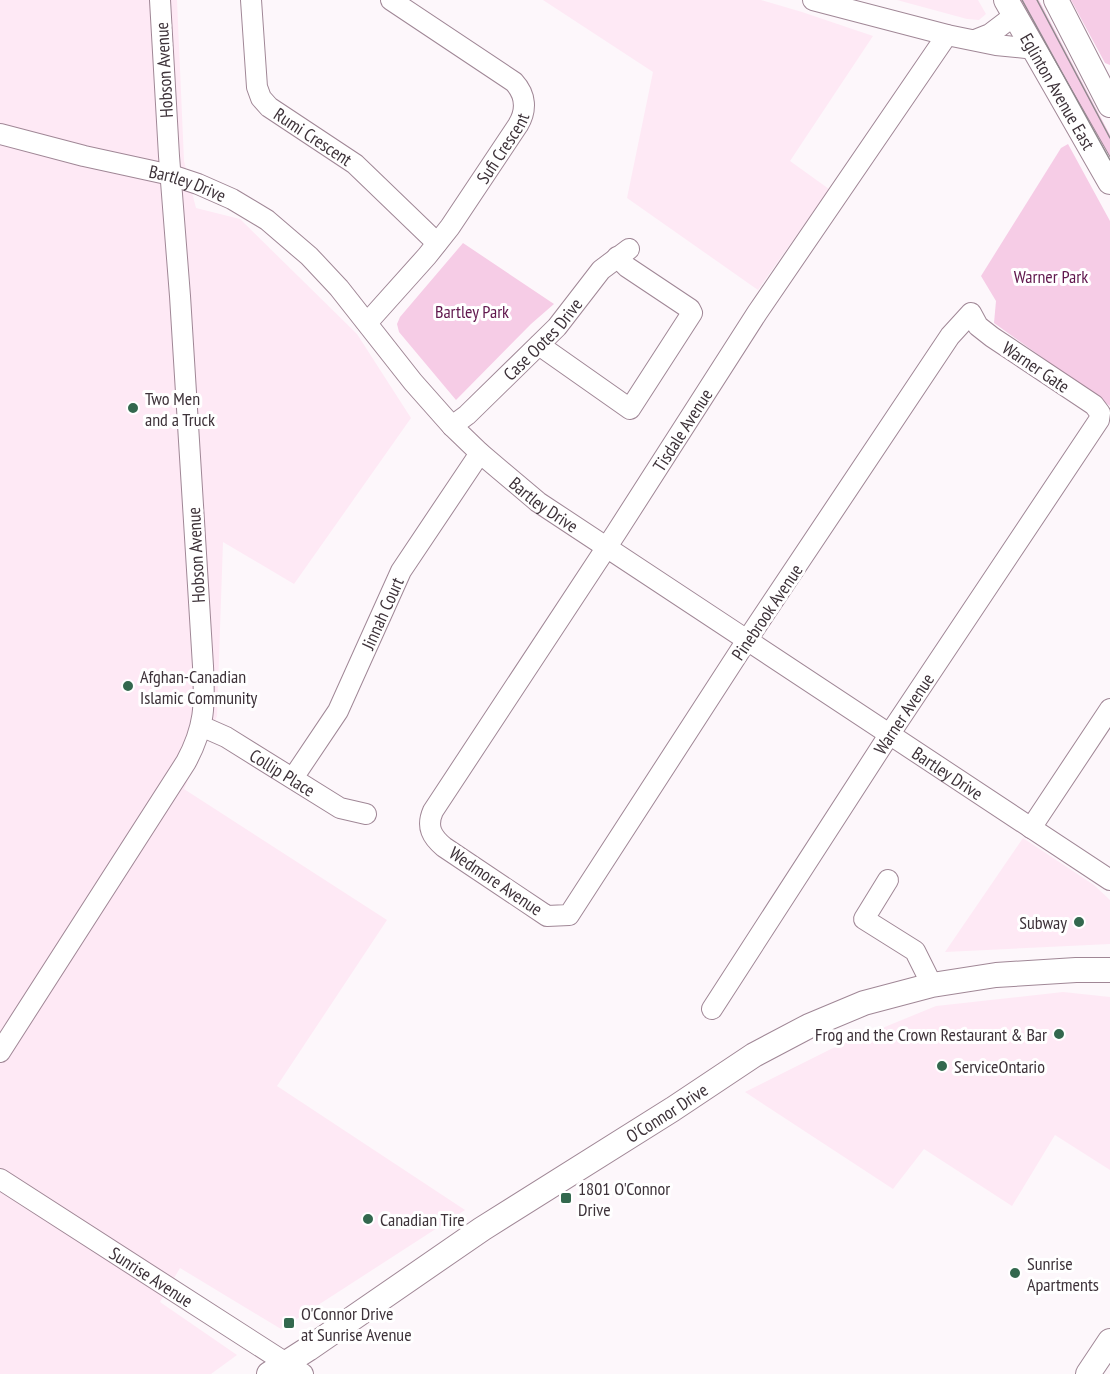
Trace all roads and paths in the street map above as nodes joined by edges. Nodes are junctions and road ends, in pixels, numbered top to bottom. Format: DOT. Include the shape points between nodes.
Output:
graph roads {
  1 [pos="160,0"];
  2 [pos="251,0"];
  3 [pos="391,0"];
  4 [pos="813,0"];
  5 [pos="1056,0"];
  6 [pos="1010,8"];
  7 [pos="947,35"];
  8 [pos="975,40"];
  9 [pos="1035,49"];
  10 [pos="1107,96"];
  11 [pos="0,134"];
  12 [pos="171,175"];
  13 [pos="1110,182"];
  14 [pos="437,243"];
  15 [pos="971,313"];
  16 [pos="368,323"];
  17 [pos="539,345"];
  18 [pos="1100,420"];
  19 [pos="453,426"];
  20 [pos="480,453"];
  21 [pos="606,548"];
  22 [pos="747,640"];
  23 [pos="1110,709"];
  24 [pos="201,726"];
  25 [pos="889,735"];
  26 [pos="293,778"];
  27 [pos="366,814"];
  28 [pos="1031,828"];
  29 [pos="431,831"];
  30 [pos="888,880"];
  31 [pos="1110,880"];
  32 [pos="568,915"];
  33 [pos="1110,970"];
  34 [pos="932,985"];
  35 [pos="712,1008"];
  36 [pos="0,1052"];
  37 [pos="0,1179"];
  38 [pos="1110,1341"];
  39 [pos="286,1370"];
  40 [pos="1088,1374"];
  1 -- 12 [label="street, Hobson Avenue"];
  2 -- 14 [label="street, Rumi Crescent" via="261,98 355,164"];
  3 -- 14 [label="street, Sufi Crescent" via="508,77 524,97 521,120"];
  4 -- 7 [label="street"];
  5 -- 10 [label="main road"];
  6 -- 8 [label="street" via="990,34"];
  6 -- 9 [label="main road, Eglinton Avenue East"];
  7 -- 8 [label="street"];
  7 -- 21 [label="street, Tisdale Avenue" via="757,313"];
  8 -- 9 [label="street"];
  9 -- 13 [label="main road, Eglinton Avenue East"];
  11 -- 12 [label="street, Bartley Drive"];
  12 -- 16 [label="street, Bartley Drive" via="232,199 267,220 309,256"];
  12 -- 24 [label="street, Hobson Avenue" via="203,666"];
  14 -- 16 [label="street, Sufi Crescent"];
  15 -- 18 [label="street, Warner Gate" via="978,326 992,337 1094,405"];
  15 -- 22 [label="street, Pinebrook Avenue" via="950,336"];
  16 -- 19 [label="street, Bartley Drive"];
  17 -- 17 [label="street, Case Ootes Drive" via="601,270 623,253 627,267 692,313 630,409"];
  17 -- 19 [label="street, Case Ootes Drive"];
  18 -- 25 [label="street, Warner Avenue"];
  19 -- 20 [label="street, Bartley Drive"];
  20 -- 21 [label="street, Bartley Drive" via="538,502"];
  20 -- 26 [label="street, Jinnah Court" via="401,571 338,711"];
  21 -- 22 [label="street, Bartley Drive"];
  21 -- 29 [label="street, Tisdale Avenue" via="433,811"];
  22 -- 25 [label="street, Bartley Drive"];
  22 -- 32 [label="street, Pinebrook Avenue"];
  23 -- 28 [label="street"];
  24 -- 26 [label="street, Collip Place"];
  24 -- 36 [label="street, Hobson Avenue" via="186,762"];
  25 -- 28 [label="street, Bartley Drive"];
  25 -- 35 [label="street, Warner Avenue"];
  26 -- 27 [label="street, Collip Place" via="340,808"];
  28 -- 31 [label="street, Bartley Drive"];
  29 -- 32 [label="street, Wedmore Avenue" via="444,847 547,916"];
  30 -- 34 [label="street" via="864,919 915,951"];
  33 -- 34 [label="main road, O'Connor Drive" via="996,975"];
  34 -- 39 [label="main road, O'Connor Drive" via="864,1003 754,1055 482,1229"];
  37 -- 39 [label="street, Sunrise Avenue"];
  38 -- 40 [label="main road"];
}
